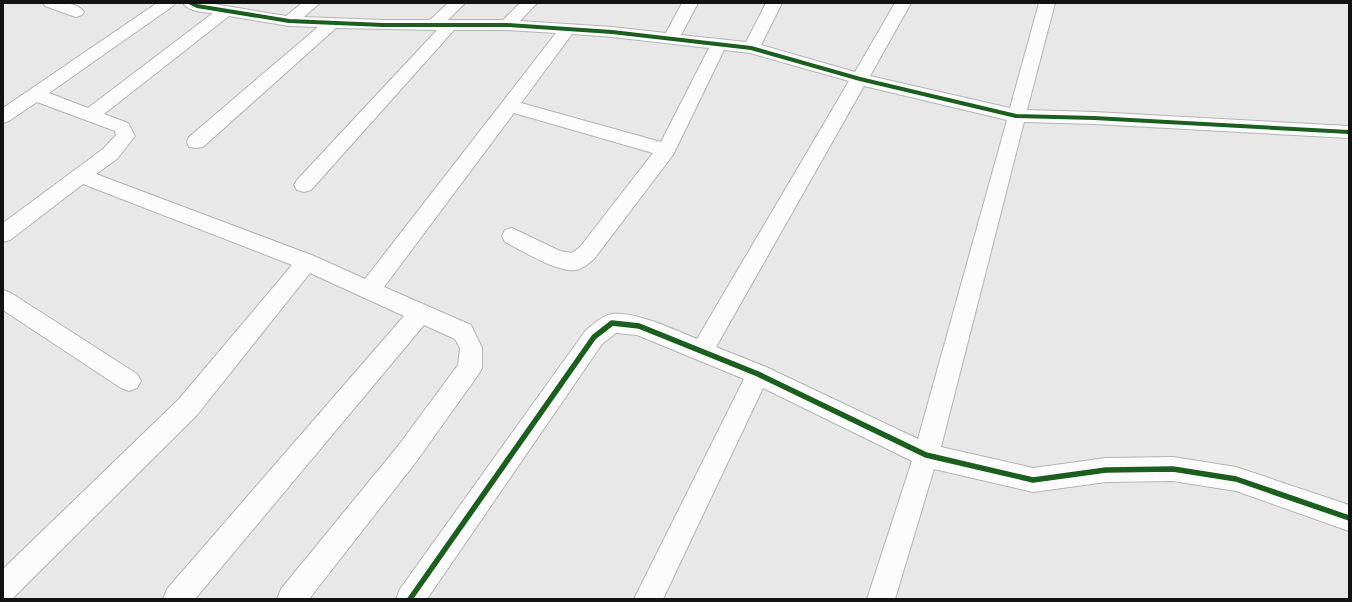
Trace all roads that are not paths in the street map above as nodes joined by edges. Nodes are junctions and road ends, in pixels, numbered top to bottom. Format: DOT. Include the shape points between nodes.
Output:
graph roads {
  1 [pos="51,3"];
  2 [pos="167,3"];
  3 [pos="191,3"];
  4 [pos="312,3"];
  5 [pos="457,3"];
  6 [pos="529,3"];
  7 [pos="690,3"];
  8 [pos="774,3"];
  9 [pos="903,3"];
  10 [pos="1047,3"];
  11 [pos="226,11"];
  12 [pos="76,12"];
  13 [pos="289,21"];
  14 [pos="332,23"];
  15 [pos="442,25"];
  16 [pos="507,25"];
  17 [pos="568,29"];
  18 [pos="671,39"];
  19 [pos="719,44"];
  20 [pos="751,48"];
  21 [pos="860,79"];
  22 [pos="36,95"];
  23 [pos="510,106"];
  24 [pos="90,115"];
  25 [pos="1016,116"];
  26 [pos="3,117"];
  27 [pos="1349,132"];
  28 [pos="196,142"];
  29 [pos="666,150"];
  30 [pos="80,176"];
  31 [pos="304,185"];
  32 [pos="3,234"];
  33 [pos="512,236"];
  34 [pos="307,262"];
  35 [pos="369,290"];
  36 [pos="3,299"];
  37 [pos="420,313"];
  38 [pos="702,351"];
  39 [pos="758,374"];
  40 [pos="129,381"];
  41 [pos="926,455"];
  42 [pos="1349,518"];
  43 [pos="3,588"];
  44 [pos="177,599"];
  45 [pos="291,599"];
  46 [pos="410,599"];
  47 [pos="648,599"];
  48 [pos="881,599"];
  1 -- 12 [label="street"];
  2 -- 22 [label="street"];
  3 -- 11 [label="street"];
  4 -- 13 [label="street"];
  5 -- 15 [label="street"];
  6 -- 16 [label="street"];
  7 -- 18 [label="street"];
  8 -- 20 [label="street"];
  9 -- 21 [label="street"];
  10 -- 25 [label="street"];
  11 -- 13 [label="street"];
  11 -- 24 [label="street"];
  13 -- 14 [label="street"];
  14 -- 15 [label="street"];
  14 -- 28 [label="street"];
  15 -- 16 [label="street"];
  15 -- 31 [label="street"];
  16 -- 17 [label="street"];
  17 -- 18 [label="street"];
  17 -- 23 [label="street"];
  18 -- 19 [label="street"];
  19 -- 20 [label="street"];
  19 -- 29 [label="street"];
  20 -- 21 [label="street"];
  21 -- 25 [label="street"];
  21 -- 38 [label="street"];
  22 -- 24 [label="street"];
  22 -- 26 [label="street"];
  23 -- 29 [label="street"];
  23 -- 35 [label="street"];
  24 -- 30 [label="street" via="122,126 126,136 110,154"];
  25 -- 27 [label="street"];
  25 -- 41 [label="street"];
  29 -- 33 [label="street" via="587,253 576,262 556,258"];
  30 -- 32 [label="street"];
  30 -- 34 [label="street"];
  34 -- 35 [label="street"];
  34 -- 43 [label="street" via="188,407"];
  35 -- 37 [label="street"];
  36 -- 40 [label="street"];
  37 -- 44 [label="street"];
  37 -- 45 [label="street" via="463,332 472,348 470,368 407,454"];
  38 -- 39 [label="street"];
  38 -- 46 [label="street" via="639,326 612,323 594,337"];
  39 -- 41 [label="street"];
  39 -- 47 [label="street"];
  41 -- 42 [label="street" via="1033,480 1106,470 1172,469 1228,477"];
  41 -- 48 [label="street"];
}
